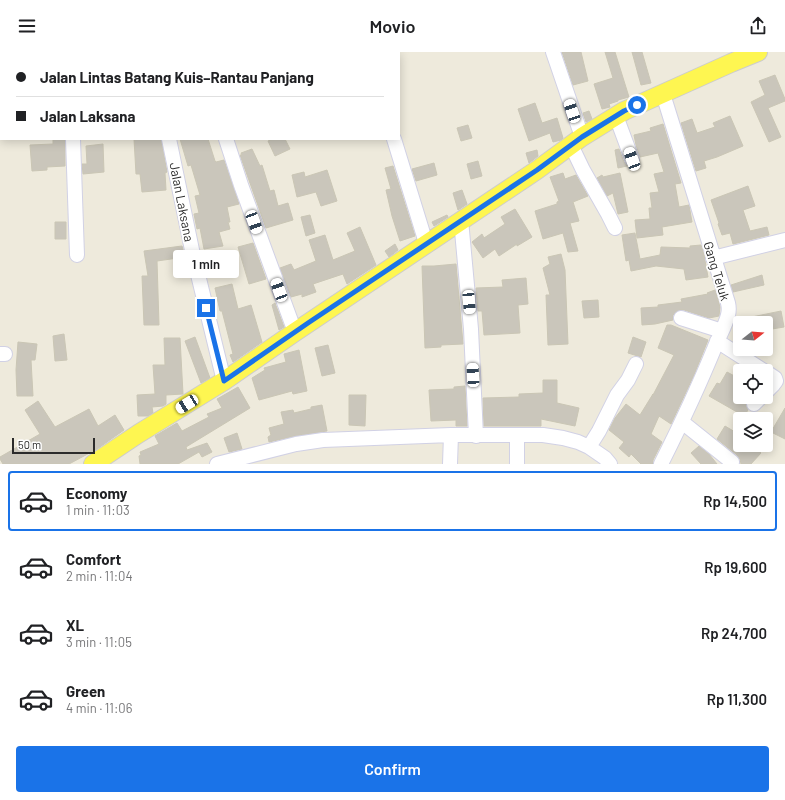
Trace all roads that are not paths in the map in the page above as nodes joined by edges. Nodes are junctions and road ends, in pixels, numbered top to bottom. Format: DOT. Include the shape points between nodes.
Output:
graph roads {
  1 [pos="552,52"];
  2 [pos="758,52"];
  3 [pos="663,94"];
  4 [pos="616,116"];
  5 [pos="73,140"];
  6 [pos="169,140"];
  7 [pos="226,140"];
  8 [pos="394,140"];
  9 [pos="576,141"];
  10 [pos="632,159"];
  11 [pos="461,220"];
  12 [pos="615,228"];
  13 [pos="785,240"];
  14 [pos="426,243"];
  15 [pos="77,255"];
  16 [pos="713,258"];
  17 [pos="681,318"];
  18 [pos="295,332"];
  19 [pos="720,336"];
  20 [pos="636,364"];
  21 [pos="755,364"];
  22 [pos="224,381"];
  23 [pos="682,422"];
  24 [pos="451,435"];
  25 [pos="518,435"];
  26 [pos="476,436"];
  27 [pos="589,447"];
  28 [pos="732,462"];
  29 [pos="93,464"];
  30 [pos="217,464"];
  31 [pos="450,464"];
  32 [pos="517,464"];
  33 [pos="610,464"];
  34 [pos="661,464"];
  1 -- 9 [label="street"];
  2 -- 3 [label="main road"];
  3 -- 4 [label="main road"];
  3 -- 16 [label="street, Gang Teluk"];
  4 -- 9 [label="main road"];
  4 -- 10 [label="street"];
  5 -- 15 [label="street"];
  6 -- 22 [label="street, Jalan Laksana" via="192,250"];
  7 -- 18 [label="street"];
  8 -- 14 [label="street"];
  9 -- 11 [label="main road"];
  9 -- 12 [label="street" via="583,170"];
  11 -- 14 [label="main road"];
  11 -- 26 [label="street" via="471,329"];
  13 -- 16 [label="street"];
  14 -- 18 [label="main road"];
  16 -- 19 [label="street, Gang Teluk" via="728,306 728,316"];
  17 -- 19 [label="street"];
  18 -- 22 [label="main road"];
  19 -- 21 [label="street"];
  19 -- 23 [label="street, Gang Teluk"];
  20 -- 27 [label="street"];
  22 -- 29 [label="main road"];
  23 -- 28 [label="street"];
  23 -- 34 [label="street, Gang Teluk"];
  24 -- 26 [label="street"];
  24 -- 30 [label="street" via="323,440 296,444"];
  24 -- 31 [label="street"];
  25 -- 26 [label="street"];
  25 -- 27 [label="street" via="563,438"];
  25 -- 32 [label="street"];
  27 -- 33 [label="street"];
}
